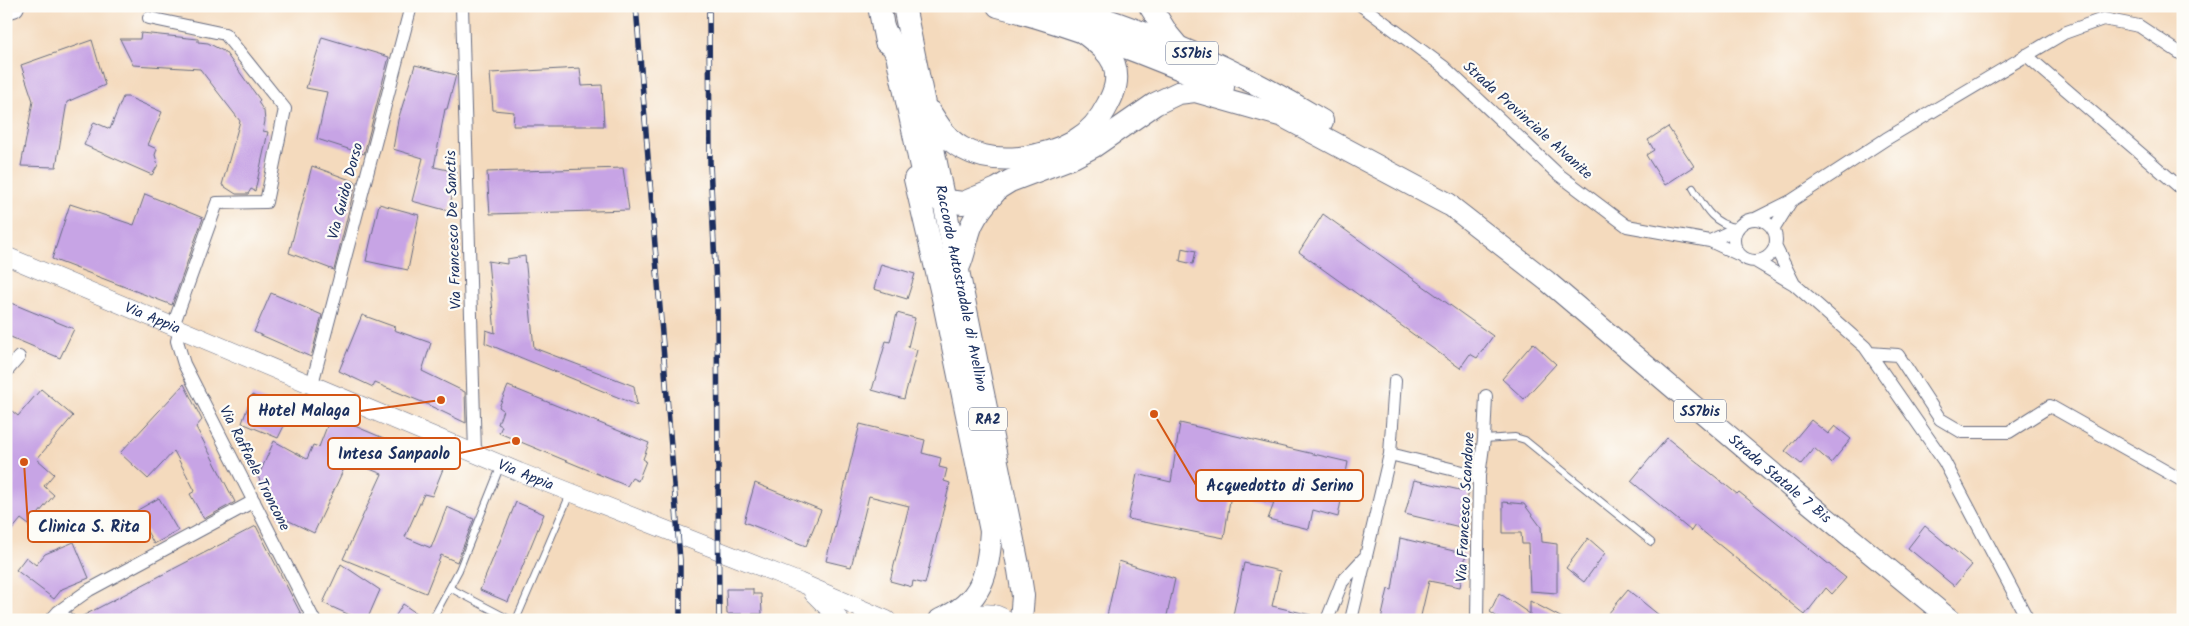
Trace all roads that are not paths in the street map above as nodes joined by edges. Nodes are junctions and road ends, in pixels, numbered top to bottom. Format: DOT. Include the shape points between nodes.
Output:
graph roads {
  1 [pos="13,6"];
  2 [pos="411,6"];
  3 [pos="462,6"];
  4 [pos="904,6"];
  5 [pos="998,6"];
  6 [pos="1064,6"];
  7 [pos="1126,6"];
  8 [pos="1150,6"];
  9 [pos="1362,6"];
  10 [pos="6,8"];
  11 [pos="881,16"];
  12 [pos="149,18"];
  13 [pos="1106,20"];
  14 [pos="1083,32"];
  15 [pos="1178,47"];
  16 [pos="2026,55"];
  17 [pos="2183,55"];
  18 [pos="923,100"];
  19 [pos="1287,109"];
  20 [pos="1693,188"];
  21 [pos="997,189"];
  22 [pos="2183,190"];
  23 [pos="944,201"];
  24 [pos="1791,201"];
  25 [pos="1448,204"];
  26 [pos="1756,220"];
  27 [pos="1738,228"];
  28 [pos="1773,230"];
  29 [pos="1710,241"];
  30 [pos="1775,246"];
  31 [pos="1740,255"];
  32 [pos="6,256"];
  33 [pos="1755,261"];
  34 [pos="957,269"];
  35 [pos="1794,284"];
  36 [pos="176,328"];
  37 [pos="1869,353"];
  38 [pos="19,357"];
  39 [pos="6,372"];
  40 [pos="1395,381"];
  41 [pos="312,384"];
  42 [pos="1486,396"];
  43 [pos="1484,439"];
  44 [pos="475,453"];
  45 [pos="1390,454"];
  46 [pos="501,464"];
  47 [pos="1479,476"];
  48 [pos="2183,481"];
  49 [pos="570,492"];
  50 [pos="254,501"];
  51 [pos="991,531"];
  52 [pos="1652,542"];
  53 [pos="1368,554"];
  54 [pos="799,582"];
  55 [pos="450,588"];
  56 [pos="1023,596"];
  57 [pos="55,616"];
  58 [pos="968,619"];
  59 [pos="69,620"];
  60 [pos="314,620"];
  61 [pos="432,620"];
  62 [pos="511,620"];
  63 [pos="516,620"];
  64 [pos="840,620"];
  65 [pos="887,620"];
  66 [pos="940,620"];
  67 [pos="1007,620"];
  68 [pos="1021,620"];
  69 [pos="1032,620"];
  70 [pos="1327,620"];
  71 [pos="1351,620"];
  72 [pos="1477,620"];
  73 [pos="1951,620"];
  74 [pos="2028,620"];
  1 -- 10 [label="highway"];
  2 -- 41 [label="street, Via Guido Dorso"];
  3 -- 44 [label="street, Via Francesco De Sanctis"];
  4 -- 18 [label="highway, Raccordo Autostradale di Avellino / RA2"];
  5 -- 14 [label="highway, SS7bis"];
  6 -- 13 [label="highway, SS7bis"];
  7 -- 13 [label="highway" via="1120,16"];
  8 -- 15 [label="highway"];
  9 -- 29 [label="street, Strada Provinciale Alvanite" via="1444,67 1558,174 1627,226"];
  11 -- 23 [label="highway" via="896,55 926,190 934,198"];
  11 -- 51 [label="highway, Raccordo Autostradale di Avellino / RA2"];
  12 -- 36 [label="street" via="225,34 284,109 266,202 217,203"];
  13 -- 15 [label="highway, SS7bis"];
  14 -- 18 [label="highway" via="1107,52 1116,73 1115,90 1096,123 1077,140 1054,150 1018,158 974,154 943,132"];
  14 -- 19 [label="highway, SS7bis"];
  15 -- 19 [label="highway, SS7bis"];
  16 -- 17 [label="street" via="2064,33 2103,19 2139,26"];
  16 -- 22 [label="street"];
  16 -- 24 [label="street" via="1886,139"];
  18 -- 23 [label="highway, Raccordo Autostradale di Avellino / RA2"];
  19 -- 21 [label="highway" via="1195,91 1178,93 1140,113 1094,146"];
  19 -- 25 [label="highway, SS7bis" via="1372,152"];
  20 -- 27 [label="lane" via="1714,219 1724,226"];
  21 -- 23 [label="highway" via="963,203"];
  21 -- 34 [label="highway" via="975,219"];
  23 -- 34 [label="highway, Raccordo Autostradale di Avellino / RA2"];
  24 -- 26 [label="street"];
  24 -- 28 [label="street"];
  25 -- 73 [label="main road, Strada Statale 7 Bis / SS7bis" via="1547,281"];
  26 -- 27 [label="street" via="1749,220"];
  26 -- 28 [label="street"];
  27 -- 29 [label="street"];
  27 -- 31 [label="street" via="1734,239"];
  28 -- 30 [label="street"];
  29 -- 31 [label="street, Strada Provinciale Alvanite"];
  30 -- 33 [label="street" via="1767,257"];
  30 -- 35 [label="street"];
  31 -- 33 [label="street"];
  32 -- 36 [label="street, Via Appia"];
  33 -- 35 [label="street"];
  34 -- 56 [label="highway, Raccordo Autostradale di Avellino / RA2"];
  35 -- 37 [label="street"];
  36 -- 41 [label="street, Via Appia"];
  36 -- 50 [label="street, Via Raffaele Troncone" via="184,364"];
  37 -- 48 [label="street" via="1898,355 1940,419 1962,432 2009,432 2050,406"];
  37 -- 74 [label="street" via="1944,461"];
  38 -- 39 [label="street"];
  40 -- 45 [label="street"];
  41 -- 44 [label="street, Via Appia"];
  42 -- 43 [label="street, Via Francesco Scandone"];
  43 -- 47 [label="street, Via Francesco Scandone"];
  43 -- 52 [label="lane" via="1515,437 1524,440"];
  44 -- 46 [label="street, Via Appia"];
  45 -- 47 [label="street"];
  45 -- 53 [label="street"];
  46 -- 49 [label="street, Via Appia"];
  46 -- 55 [label="lane"];
  47 -- 72 [label="street, Via Francesco Scandone"];
  49 -- 54 [label="street, Via Appia"];
  49 -- 63 [label="lane"];
  50 -- 57 [label="street" via="89,590"];
  50 -- 60 [label="street, Via Raffaele Troncone"];
  51 -- 58 [label="highway" via="998,550 997,570"];
  51 -- 66 [label="highway" via="989,562 978,591 969,602"];
  53 -- 70 [label="street" via="1342,582"];
  53 -- 71 [label="street"];
  54 -- 64 [label="street, Via Appia"];
  54 -- 65 [label="street, Via Appia"];
  55 -- 61 [label="lane"];
  55 -- 62 [label="lane"];
  56 -- 68 [label="highway"];
  56 -- 69 [label="highway"];
  57 -- 59 [label="street"];
  58 -- 67 [label="street" via="991,613"];
}
